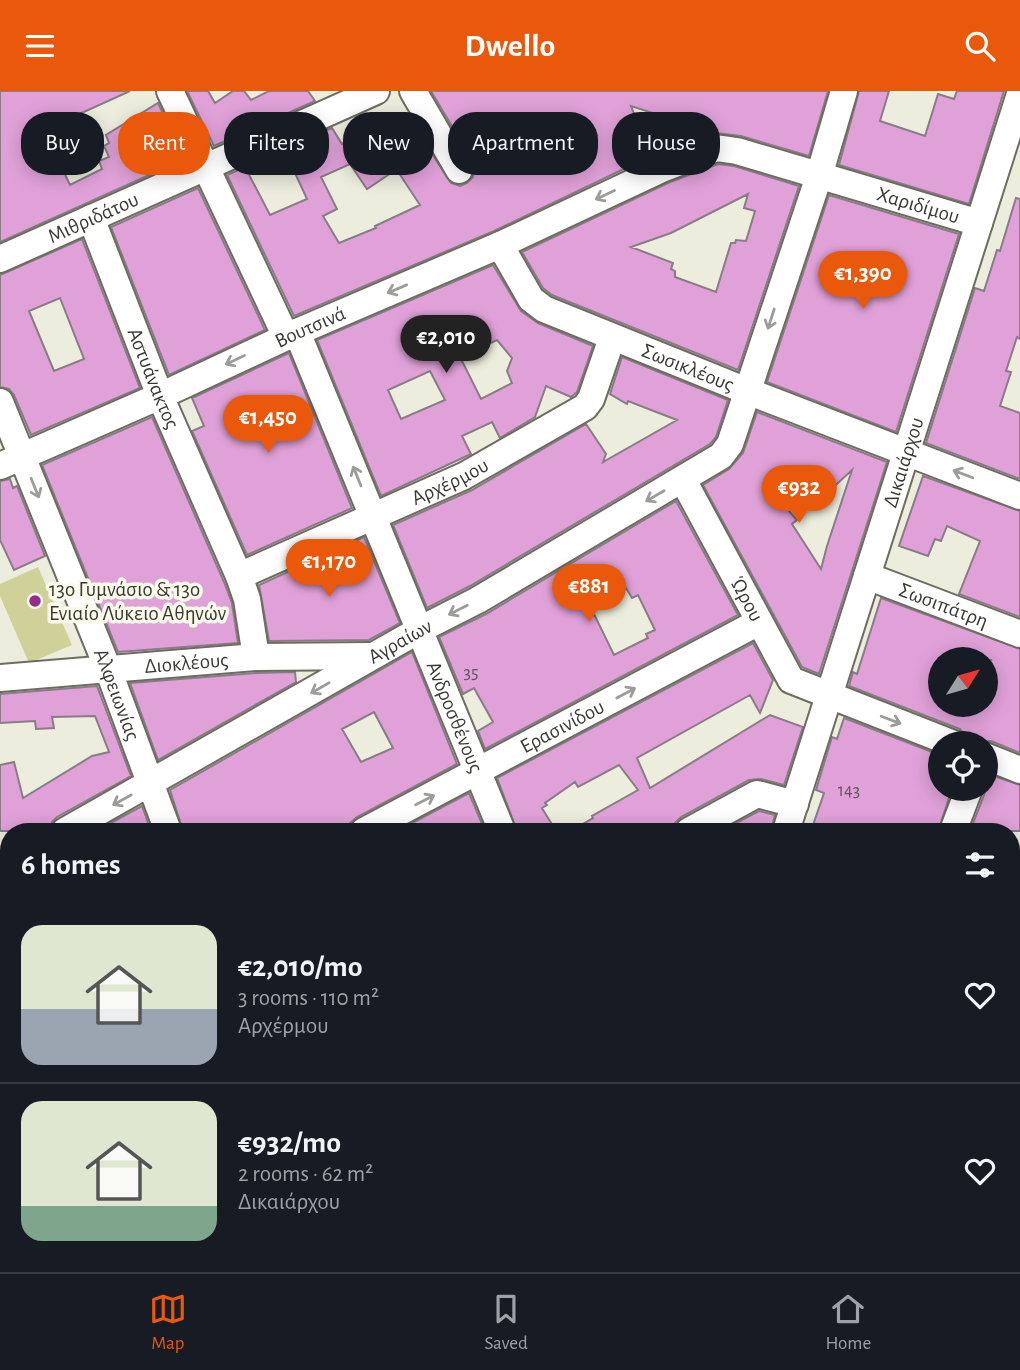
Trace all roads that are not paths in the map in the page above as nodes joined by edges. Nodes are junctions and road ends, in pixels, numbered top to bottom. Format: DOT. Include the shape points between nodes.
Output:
graph roads {
  1 [pos="170,91"];
  2 [pos="376,91"];
  3 [pos="414,91"];
  4 [pos="844,91"];
  5 [pos="1020,94"];
  6 [pos="180,112"];
  7 [pos="448,151"];
  8 [pos="737,151"];
  9 [pos="210,163"];
  10 [pos="210,173"];
  11 [pos="184,175"];
  12 [pos="819,176"];
  13 [pos="91,218"];
  14 [pos="979,223"];
  15 [pos="500,245"];
  16 [pos="0,259"];
  17 [pos="291,334"];
  18 [pos="612,338"];
  19 [pos="747,391"];
  20 [pos="160,396"];
  21 [pos="0,402"];
  22 [pos="906,452"];
  23 [pos="11,461"];
  24 [pos="683,480"];
  25 [pos="1020,496"];
  26 [pos="374,517"];
  27 [pos="239,576"];
  28 [pos="867,576"];
  29 [pos="758,622"];
  30 [pos="421,629"];
  31 [pos="1020,634"];
  32 [pos="374,656"];
  33 [pos="256,657"];
  34 [pos="108,669"];
  35 [pos="0,678"];
  36 [pos="829,696"];
  37 [pos="928,734"];
  38 [pos="998,761"];
  39 [pos="1020,770"];
  40 [pos="479,772"];
  41 [pos="151,784"];
  42 [pos="964,801"];
  43 [pos="795,804"];
  44 [pos="80,823"];
  45 [pos="165,823"];
  46 [pos="380,823"];
  47 [pos="499,823"];
  48 [pos="704,823"];
  49 [pos="789,823"];
  50 [pos="956,823"];
  1 -- 6 [label="street, Ανδροσθένους"];
  2 -- 9 [label="street, Μιθριδάτου"];
  3 -- 7 [label="street"];
  4 -- 12 [label="street"];
  5 -- 14 [label="street, Δικαιάρχου"];
  8 -- 12 [label="street, Χαριδίμου"];
  8 -- 15 [label="street, Βουτσινά, one-way" via="716,148 699,153"];
  10 -- 17 [label="street, Ανδροσθένους"];
  11 -- 13 [label="street, Μιθριδάτου"];
  12 -- 14 [label="street, Χαριδίμου"];
  12 -- 19 [label="street, one-way"];
  13 -- 16 [label="street, Μιθριδάτου"];
  13 -- 20 [label="street, Αστυάνακτος"];
  14 -- 22 [label="street, Δικαιάρχου"];
  15 -- 17 [label="street, Βουτσινά, one-way"];
  15 -- 18 [label="street, Σωσικλέους" via="531,299"];
  17 -- 20 [label="street, Βουτσινά, one-way"];
  26 -- 17 [label="street, Ανδροσθένους, one-way"];
  18 -- 19 [label="street, Σωσικλέους"];
  18 -- 26 [label="street, Αρχέρμου" via="584,407 464,477"];
  19 -- 22 [label="street, Σωσικλέους"];
  19 -- 24 [label="street, Αγραίων" via="730,444 721,456"];
  20 -- 23 [label="street, Βουτσινά"];
  20 -- 27 [label="street, Αστυάνακτος"];
  21 -- 23 [label="street, Αλφειωνίας"];
  25 -- 22 [label="street, Σωσικλέους, one-way"];
  22 -- 28 [label="street, Δικαιάρχου"];
  23 -- 34 [label="street, Αλφειωνίας, one-way"];
  24 -- 29 [label="street, Ώρου"];
  24 -- 30 [label="street, Αγραίων, one-way"];
  26 -- 27 [label="street, Αρχέρμου"];
  26 -- 30 [label="street, Ανδροσθένους"];
  27 -- 33 [label="street, Αστυάνακτος"];
  28 -- 31 [label="street, Σωσιπάτρη"];
  28 -- 36 [label="street, Δικαιάρχου"];
  29 -- 36 [label="street, Ώρου" via="791,680"];
  40 -- 29 [label="street, Ερασινίδου, one-way"];
  30 -- 32 [label="street, Αγραίων"];
  30 -- 40 [label="street, Ανδροσθένους"];
  32 -- 33 [label="street, Διοκλέους"];
  32 -- 41 [label="street, Αγραίων, one-way"];
  33 -- 34 [label="street, Διοκλέους"];
  34 -- 35 [label="street, Διοκλέους"];
  34 -- 41 [label="street, Αλφειωνίας"];
  36 -- 37 [label="street, Ώρου, one-way"];
  36 -- 43 [label="street, Δικαιάρχου"];
  38 -- 39 [label="street"];
  46 -- 40 [label="street, Ερασινίδου, one-way"];
  40 -- 47 [label="street, Ανδροσθένους"];
  41 -- 44 [label="street, Αγραίων, one-way"];
  41 -- 45 [label="street, Αλφειωνίας"];
  42 -- 50 [label="street"];
  43 -- 48 [label="street" via="757,794"];
  43 -- 49 [label="street, Δικαιάρχου"];
}
